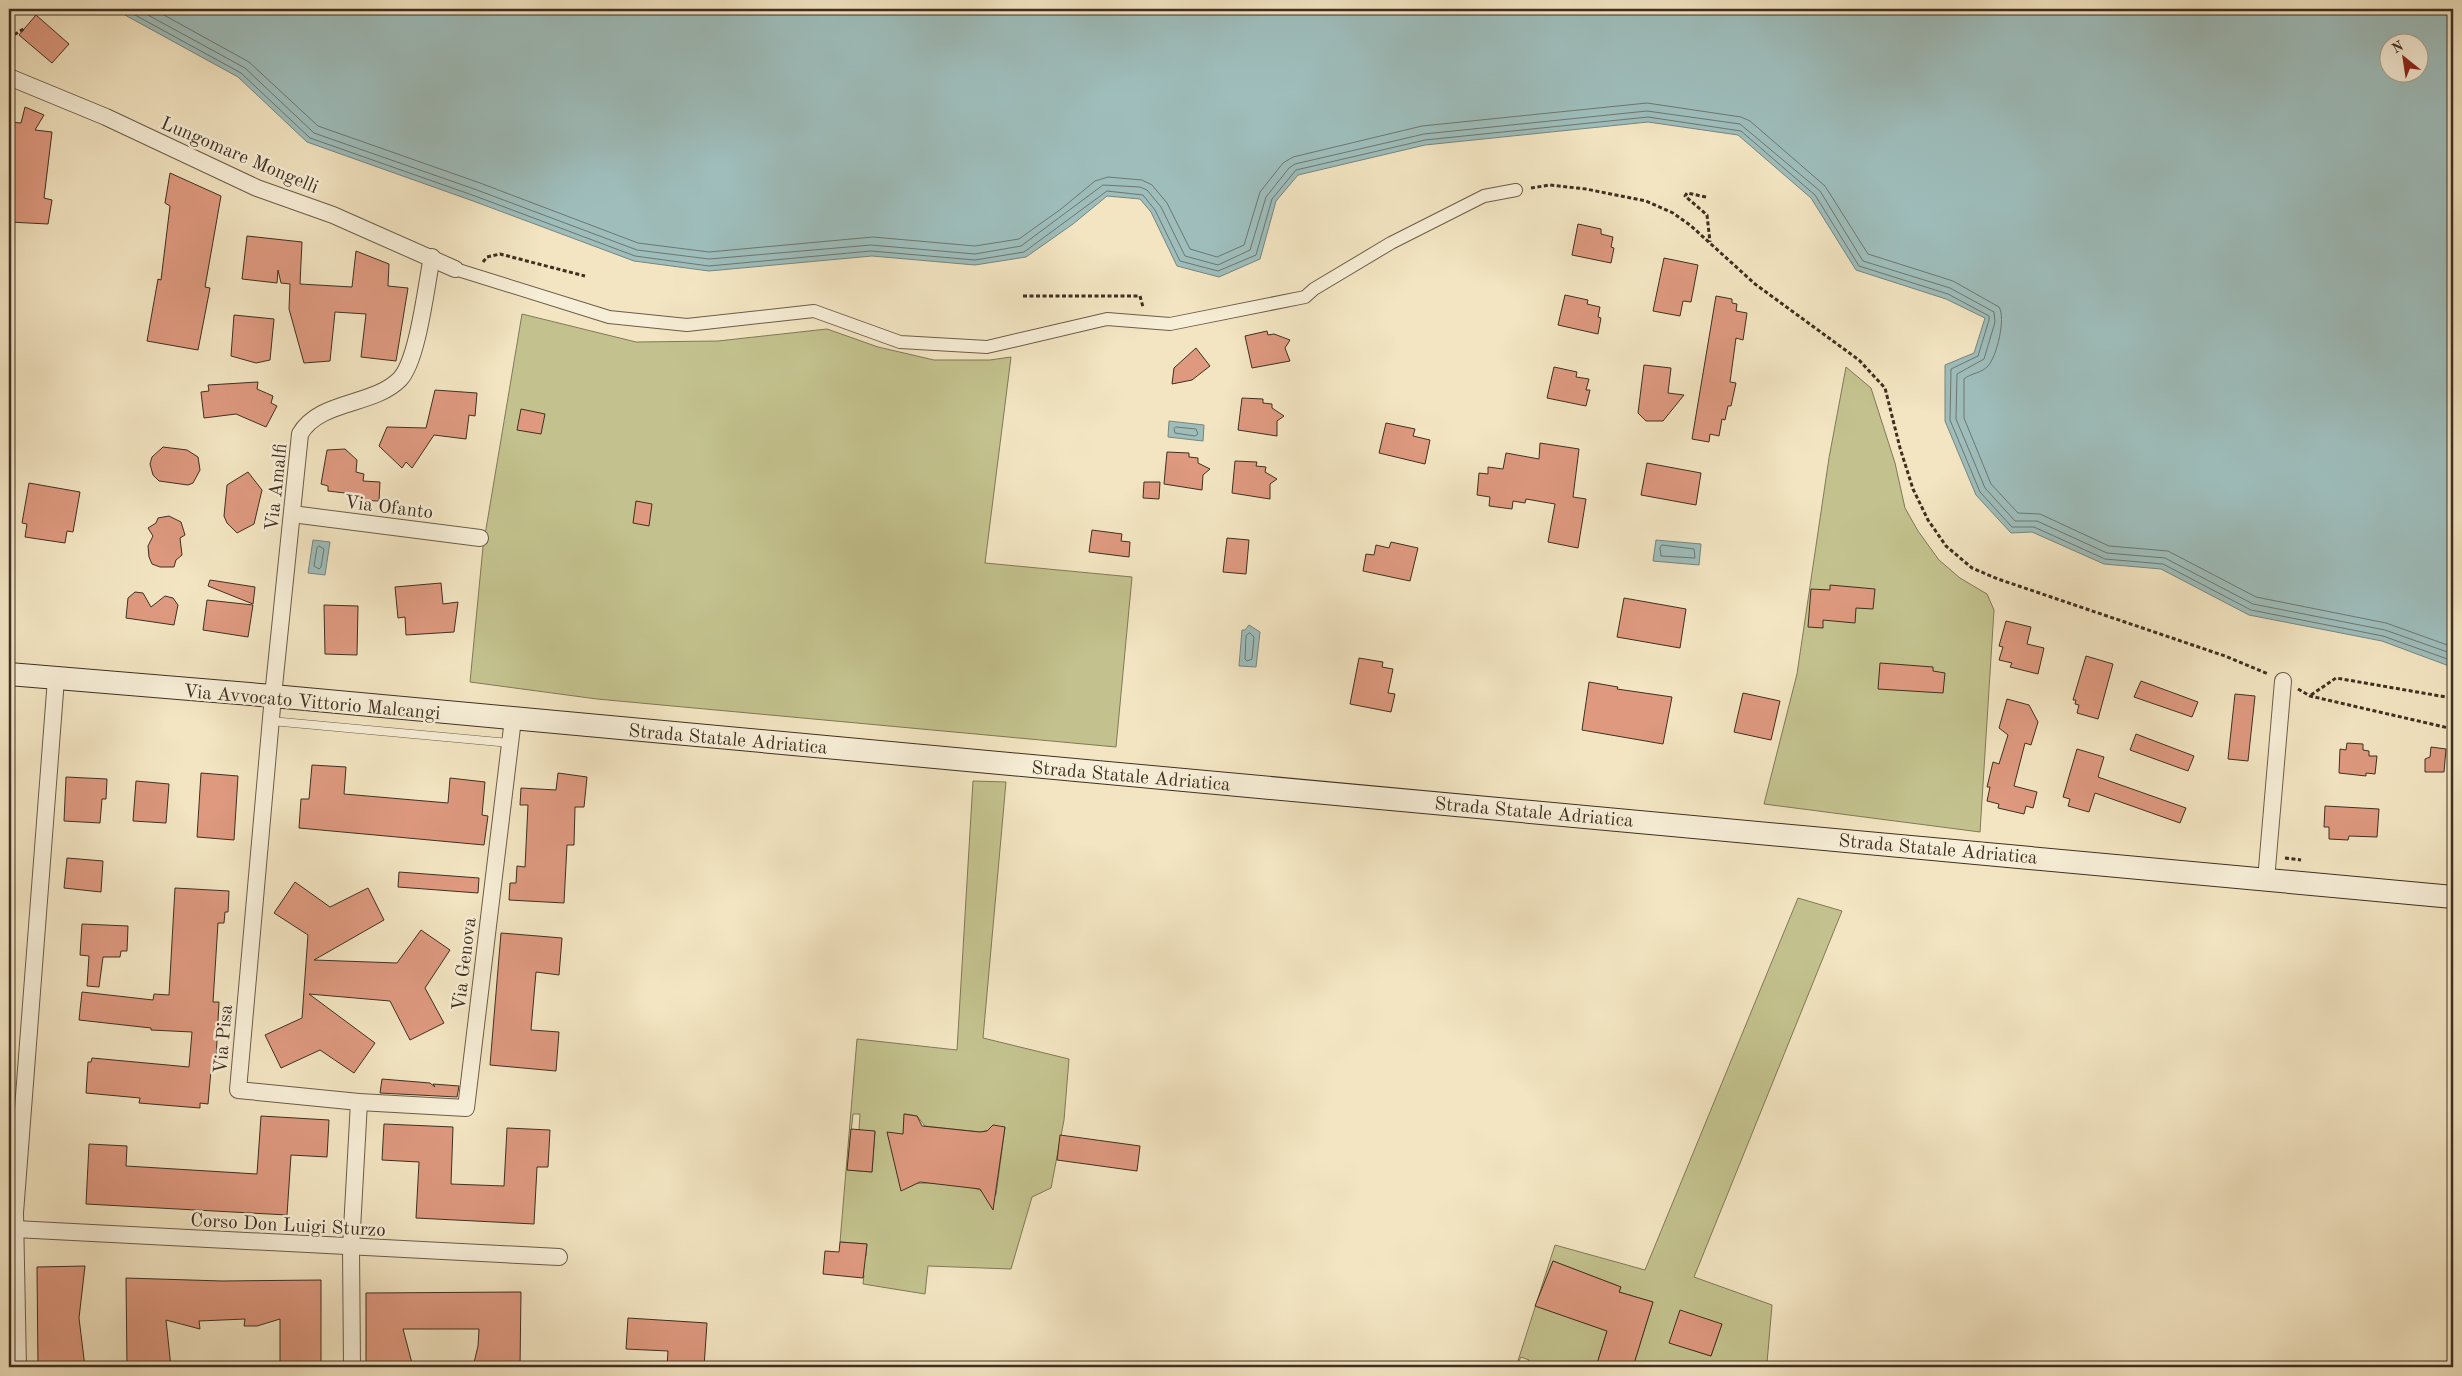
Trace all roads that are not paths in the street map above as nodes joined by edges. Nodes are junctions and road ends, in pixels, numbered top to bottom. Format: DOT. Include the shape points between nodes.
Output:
graph roads {
  1 [pos="9,77"];
  2 [pos="1516,190"];
  3 [pos="432,257"];
  4 [pos="455,269"];
  5 [pos="292,514"];
  6 [pos="480,538"];
  7 [pos="9,674"];
  8 [pos="56,679"];
  9 [pos="2283,681"];
  10 [pos="281,697"];
  11 [pos="513,719"];
  12 [pos="271,721"];
  13 [pos="615,728"];
  14 [pos="510,744"];
  15 [pos="2266,880"];
  16 [pos="2453,897"];
  17 [pos="360,1102"];
  18 [pos="13,1227"];
  19 [pos="351,1247"];
  20 [pos="559,1257"];
  21 [pos="18,1367"];
  22 [pos="352,1367"];
  1 -- 3 [label="street, Lungomare Mongelli" via="106,117 257,188 333,215"];
  2 -- 4 [label="street" via="1484,196 1391,243 1305,297 1170,324 1107,319 987,347 900,342 814,311 687,326 609,317"];
  3 -- 4 [label="street, Lungomare Mongelli"];
  3 -- 5 [label="street, Via Amalfi" via="412,358 406,370 392,385 326,413 304,427 300,434"];
  5 -- 6 [label="street, Via Ofanto"];
  5 -- 10 [label="street, Via Amalfi"];
  7 -- 8 [label="main road, Via Avvocato Vittorio Malcangi"];
  8 -- 10 [label="main road, Via Avvocato Vittorio Malcangi"];
  8 -- 18 [label="street"];
  9 -- 15 [label="street"];
  10 -- 11 [label="main road, Via Avvocato Vittorio Malcangi"];
  10 -- 12 [label="street, Via Pisa"];
  11 -- 13 [label="main road, Via Avvocato Vittorio Malcangi"];
  11 -- 14 [label="street, Via Genova"];
  12 -- 14 [label="lane, Via Avvocato Vittorio Malcangi"];
  12 -- 17 [label="street, Via Pisa" via="238,1090"];
  13 -- 15 [label="main road, Strada Statale Adriatica"];
  14 -- 17 [label="street, Via Genova" via="466,1108"];
  15 -- 16 [label="main road, Strada Statale Adriatica"];
  17 -- 19 [label="street"];
  18 -- 19 [label="street, Corso Don Luigi Sturzo"];
  18 -- 21 [label="street"];
  19 -- 20 [label="street, Corso Don Luigi Sturzo"];
  19 -- 22 [label="street"];
}
